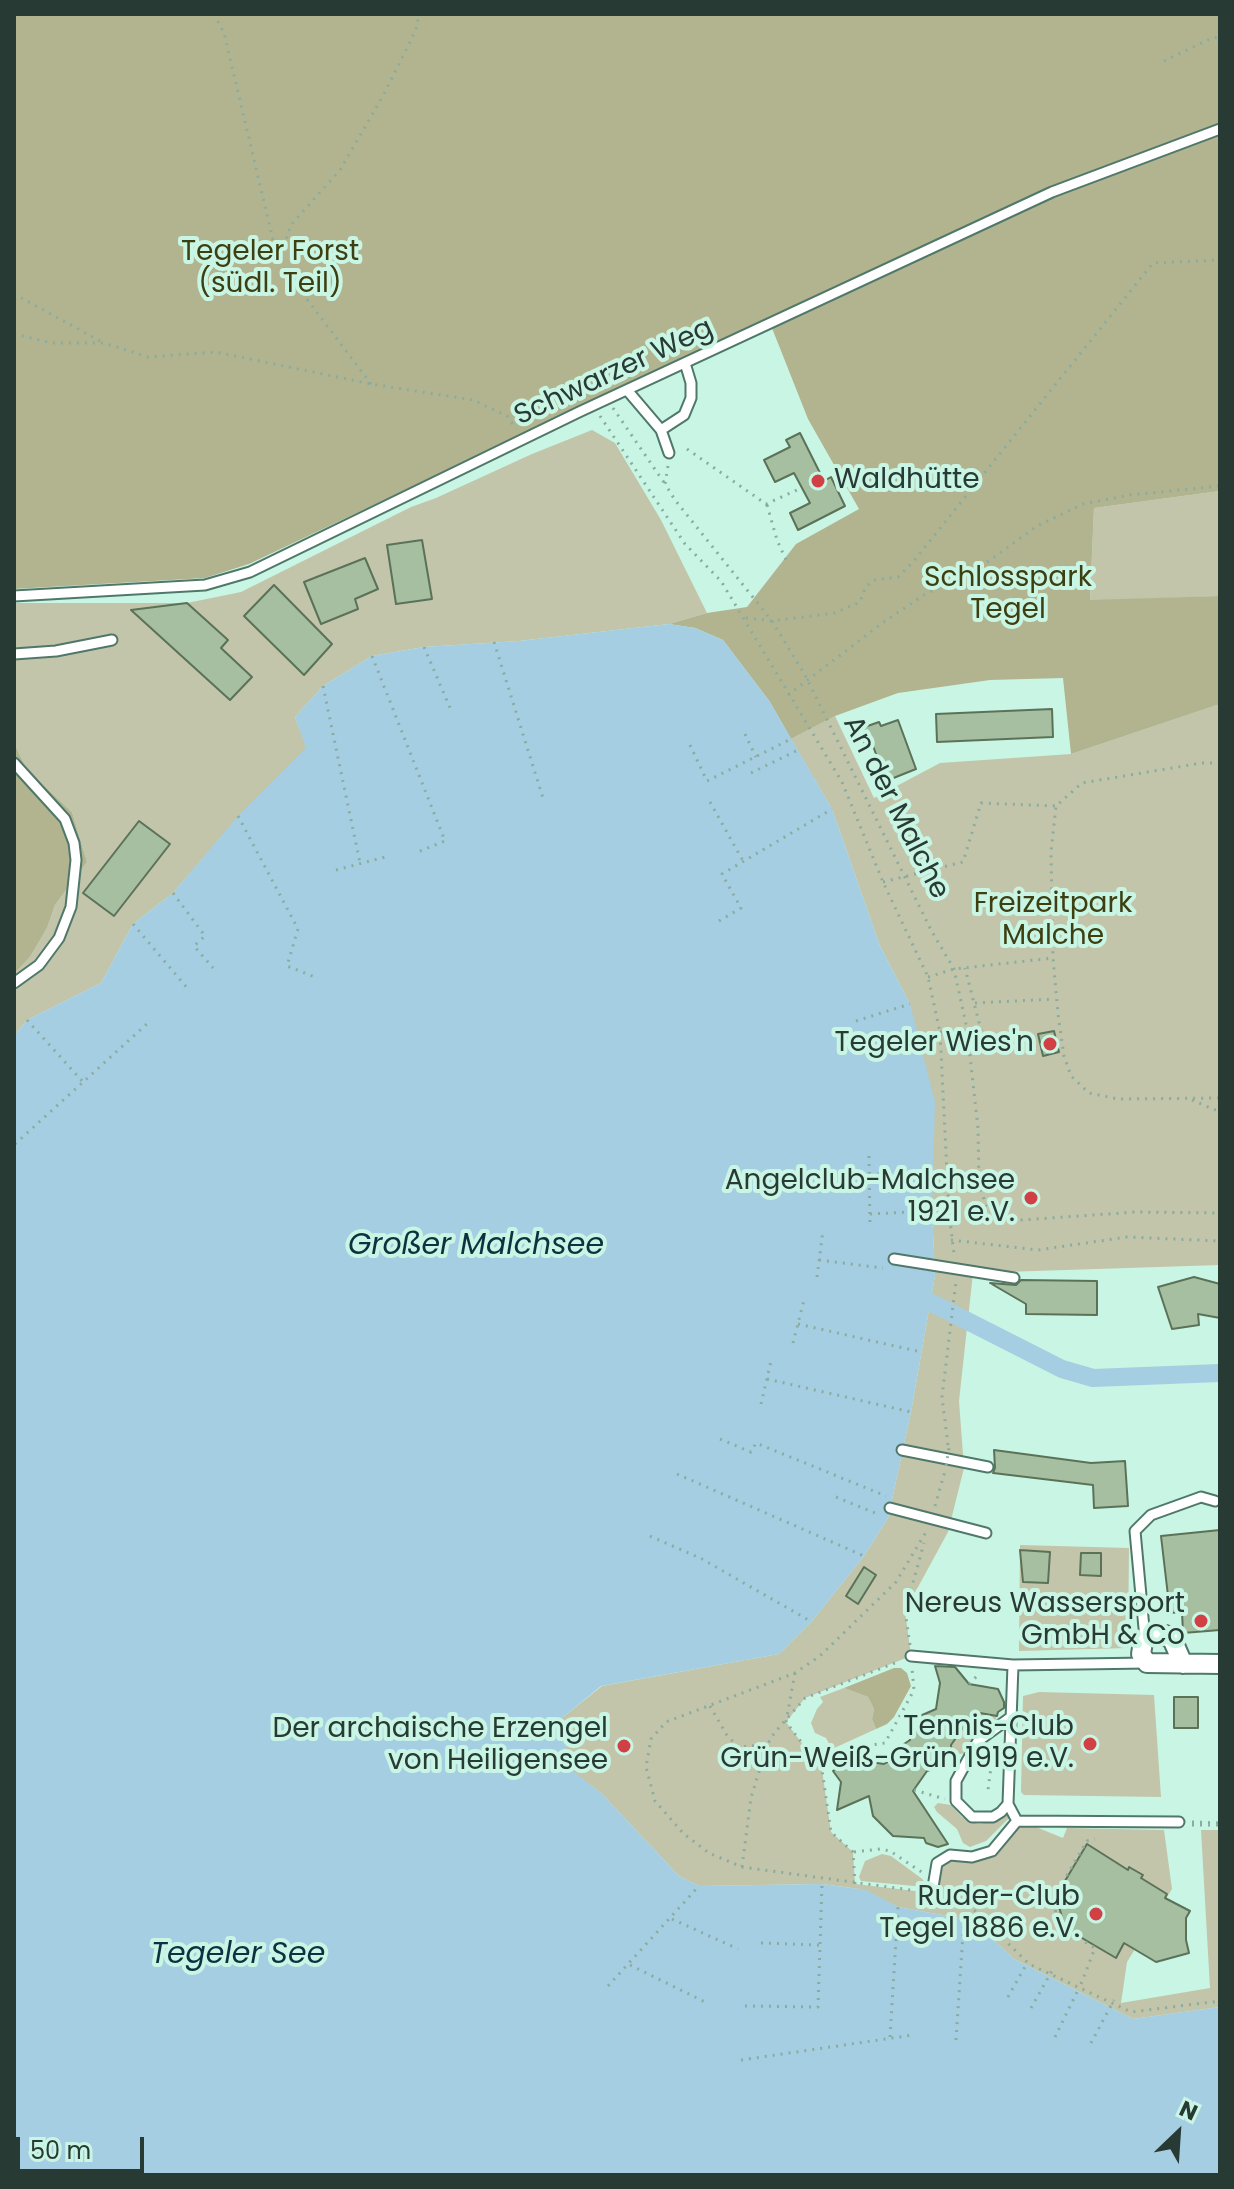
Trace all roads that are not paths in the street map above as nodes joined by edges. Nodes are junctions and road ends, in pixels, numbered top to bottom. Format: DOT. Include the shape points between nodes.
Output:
graph roads {
  1 [pos="1220,129"];
  2 [pos="685,363"];
  3 [pos="627,390"];
  4 [pos="661,430"];
  5 [pos="669,453"];
  6 [pos="14,596"];
  7 [pos="112,640"];
  8 [pos="14,654"];
  9 [pos="14,763"];
  10 [pos="14,983"];
  11 [pos="893,1264"];
  12 [pos="1014,1278"];
  13 [pos="902,1450"];
  14 [pos="988,1467"];
  15 [pos="1215,1501"];
  16 [pos="890,1508"];
  17 [pos="986,1533"];
  18 [pos="1145,1639"];
  19 [pos="911,1656"];
  20 [pos="1147,1663"];
  21 [pos="1183,1664"];
  22 [pos="1220,1664"];
  23 [pos="1013,1665"];
  24 [pos="1011,1717"];
  25 [pos="1008,1804"];
  26 [pos="1017,1821"];
  27 [pos="1179,1822"];
  28 [pos="932,1893"];
  1 -- 2 [label="lane, Schwarzer Weg" via="1052,192"];
  2 -- 3 [label="lane, Schwarzer Weg"];
  2 -- 4 [label="lane" via="691,398 684,415"];
  3 -- 4 [label="lane"];
  3 -- 6 [label="lane, Schwarzer Weg" via="231,579 194,586"];
  4 -- 5 [label="lane"];
  7 -- 8 [label="lane"];
  9 -- 10 [label="lane" via="65,819 76,860 75,890 59,938 39,965"];
  11 -- 12 [label="lane"];
  13 -- 14 [label="lane"];
  15 -- 18 [label="lane" via="1201,1497 1151,1515 1135,1531"];
  16 -- 17 [label="lane"];
  18 -- 20 [label="street" via="1141,1649"];
  18 -- 21 [label="street" via="1154,1633 1166,1635"];
  19 -- 23 [label="lane"];
  20 -- 21 [label="street"];
  20 -- 23 [label="lane"];
  21 -- 22 [label="street"];
  23 -- 24 [label="lane"];
  24 -- 25 [label="lane"];
  24 -- 25 [label="lane" via="978,1741 954,1791 960,1808 979,1819 993,1817"];
  25 -- 26 [label="lane"];
  26 -- 27 [label="lane"];
  26 -- 28 [label="lane" via="992,1851 972,1857 950,1855 937,1863"];
}
